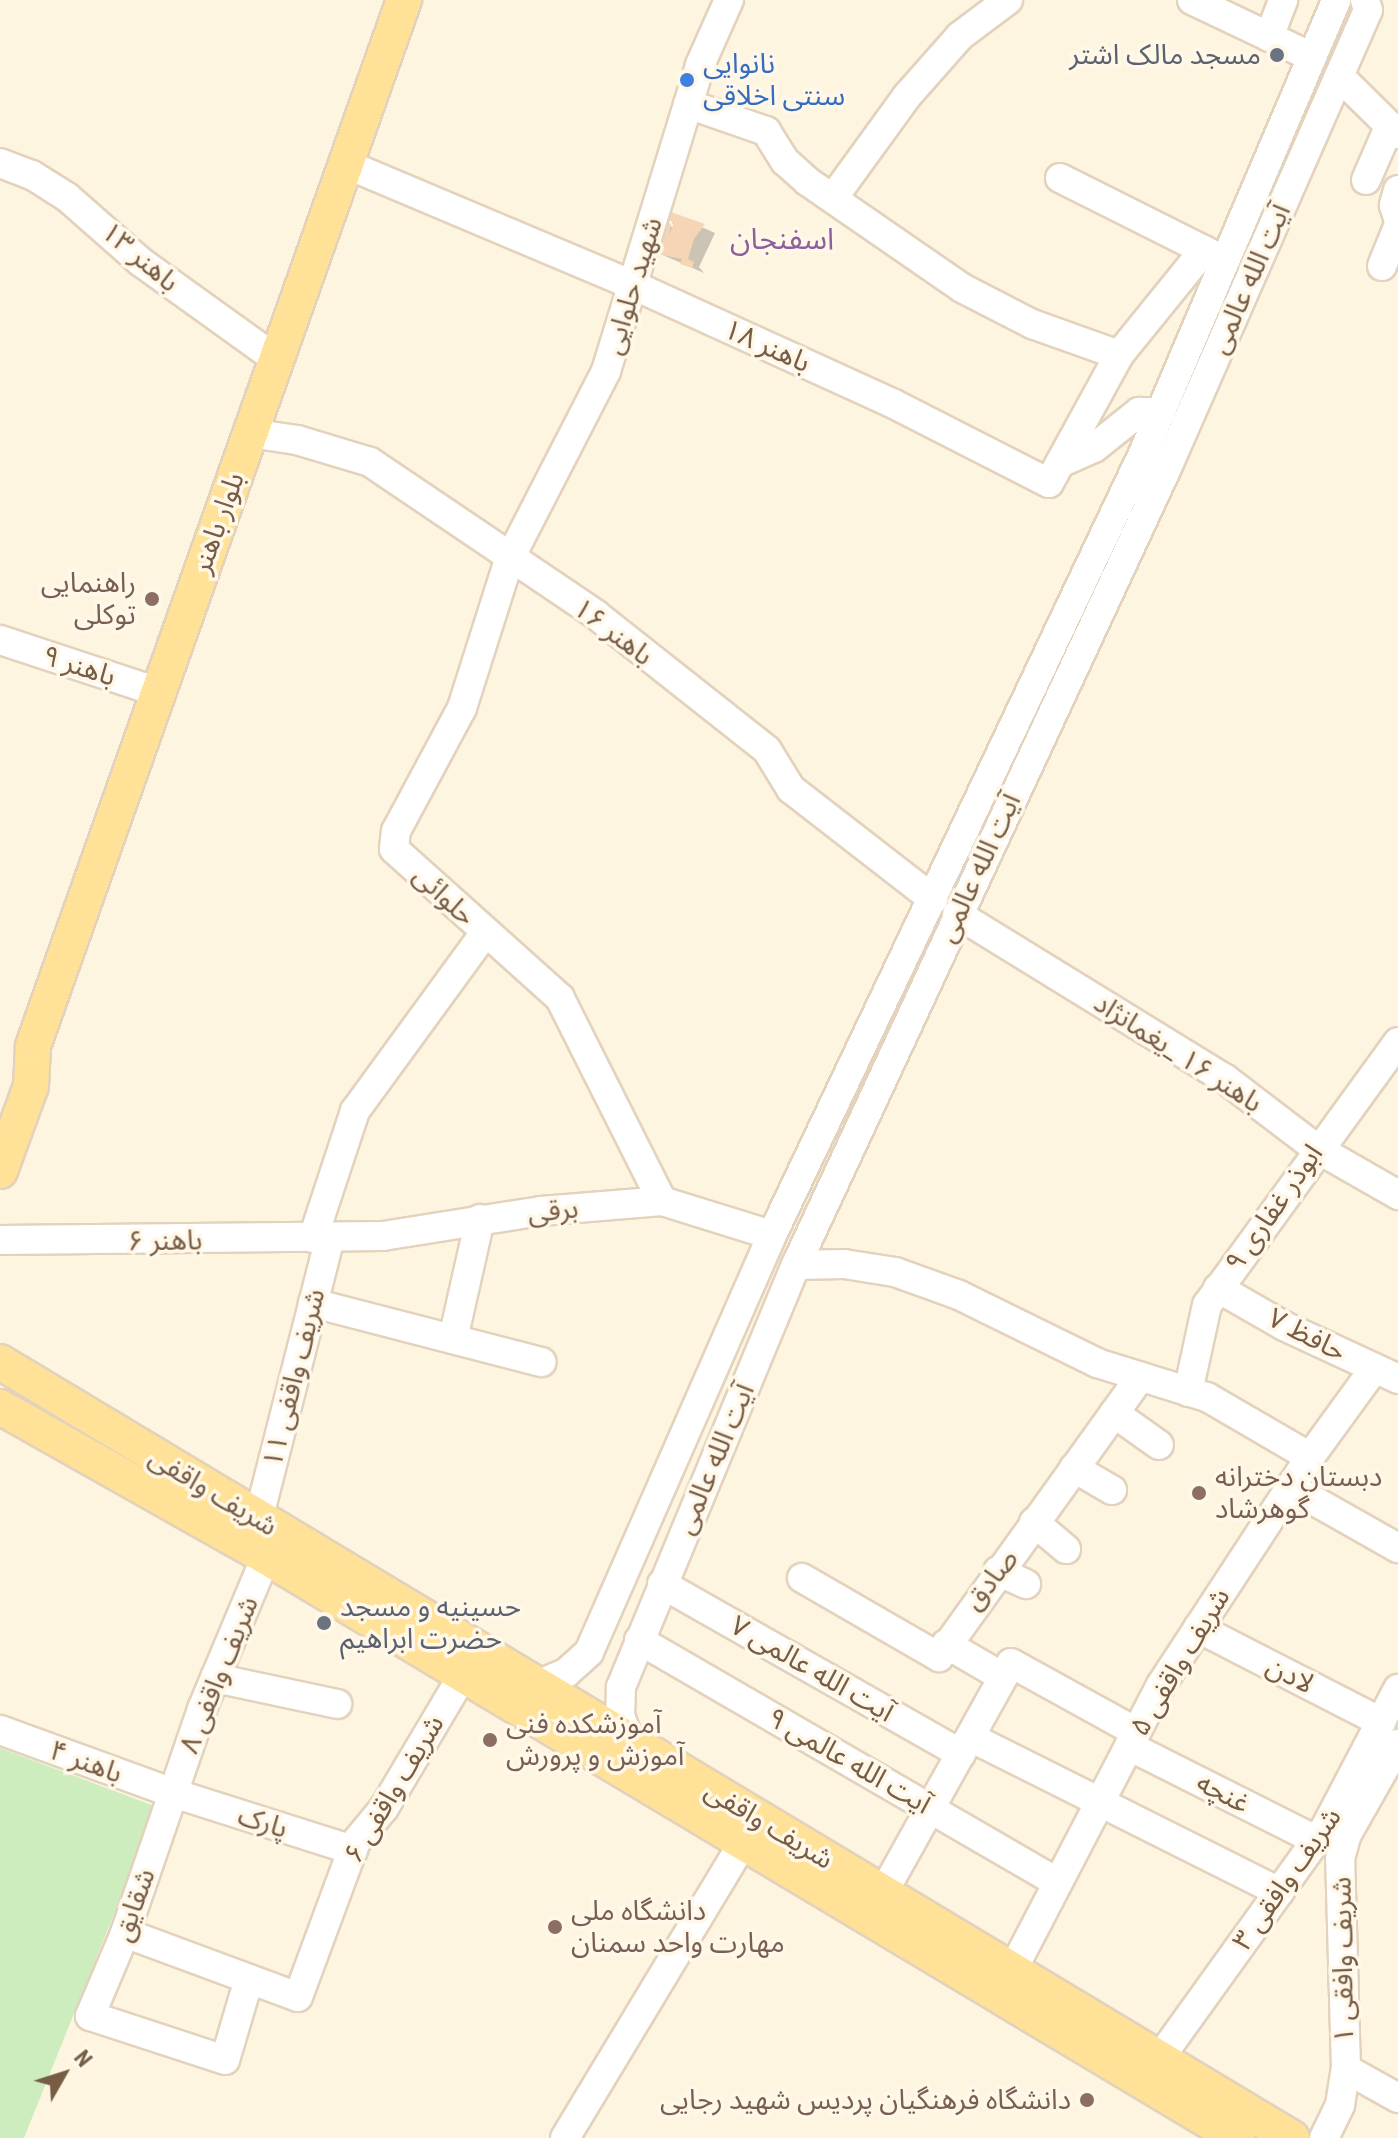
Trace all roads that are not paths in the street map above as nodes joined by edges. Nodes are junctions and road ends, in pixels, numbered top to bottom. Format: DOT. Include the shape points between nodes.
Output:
graph roads {
  1 [pos="404,0"];
  2 [pos="729,0"];
  3 [pos="1008,0"];
  4 [pos="1192,0"];
  5 [pos="1283,0"];
  6 [pos="1336,0"];
  7 [pos="1365,0"];
  8 [pos="1269,37"];
  9 [pos="1312,57"];
  10 [pos="1339,76"];
  11 [pos="688,104"];
  12 [pos="1394,130"];
  13 [pos="0,163"];
  14 [pos="346,164"];
  15 [pos="1060,178"];
  16 [pos="1366,180"];
  17 [pos="1398,190"];
  18 [pos="833,198"];
  19 [pos="1398,218"];
  20 [pos="1398,227"];
  21 [pos="1216,255"];
  22 [pos="1382,266"];
  23 [pos="633,285"];
  24 [pos="1119,355"];
  25 [pos="276,359"];
  26 [pos="1161,412"];
  27 [pos="250,433"];
  28 [pos="1060,463"];
  29 [pos="1154,464"];
  30 [pos="509,560"];
  31 [pos="0,640"];
  32 [pos="158,692"];
  33 [pos="945,906"];
  34 [pos="484,934"];
  35 [pos="1398,1043"];
  36 [pos="33,1046"];
  37 [pos="0,1101"];
  38 [pos="1316,1148"];
  39 [pos="0,1171"];
  40 [pos="1398,1195"];
  41 [pos="662,1201"];
  42 [pos="480,1219"];
  43 [pos="772,1235"];
  44 [pos="322,1237"];
  45 [pos="0,1240"];
  46 [pos="796,1265"];
  47 [pos="1218,1288"];
  48 [pos="313,1303"];
  49 [pos="453,1339"];
  50 [pos="0,1362"];
  51 [pos="541,1362"];
  52 [pos="1386,1374"];
  53 [pos="1140,1377"];
  54 [pos="1188,1392"];
  55 [pos="0,1407"];
  56 [pos="1114,1413"];
  57 [pos="1159,1445"];
  58 [pos="1310,1457"];
  59 [pos="1074,1468"];
  60 [pos="1290,1487"];
  61 [pos="1112,1490"];
  62 [pos="258,1520"];
  63 [pos="1034,1522"];
  64 [pos="1398,1548"];
  65 [pos="1066,1549"];
  66 [pos="266,1557"];
  67 [pos="998,1571"];
  68 [pos="802,1578"];
  69 [pos="662,1584"];
  70 [pos="1026,1584"];
  71 [pos="1198,1628"];
  72 [pos="946,1644"];
  73 [pos="589,1652"];
  74 [pos="634,1652"];
  75 [pos="463,1675"];
  76 [pos="1003,1677"];
  77 [pos="215,1678"];
  78 [pos="535,1686"];
  79 [pos="1398,1689"];
  80 [pos="337,1704"];
  81 [pos="0,1730"];
  82 [pos="1390,1733"];
  83 [pos="1132,1739"];
  84 [pos="630,1743"];
  85 [pos="966,1746"];
  86 [pos="173,1793"];
  87 [pos="1098,1804"];
  88 [pos="930,1808"];
  89 [pos="1316,1840"];
  90 [pos="743,1843"];
  91 [pos="353,1850"];
  92 [pos="1058,1883"];
  93 [pos="1279,1892"];
  94 [pos="883,1893"];
  95 [pos="125,1933"];
  96 [pos="249,1979"];
  97 [pos="1005,1983"];
  98 [pos="1159,2059"];
  99 [pos="1346,2069"];
  100 [pos="1398,2098"];
  101 [pos="565,2138"];
  102 [pos="1237,2138"];
  103 [pos="1292,2138"];
  104 [pos="1324,2138"];
  1 -- 14 [label="main road, بلوار باهنر"];
  2 -- 11 [label="street, شهید حلوایی"];
  3 -- 18 [label="street" via="960,36 907,96"];
  4 -- 8 [label="street"];
  5 -- 8 [label="street"];
  6 -- 9 [label="street, آیت الله عالمی"];
  7 -- 10 [label="street, آیت الله عالمی" via="1368,10"];
  8 -- 9 [label="street"];
  9 -- 21 [label="street, آیت الله عالمی"];
  10 -- 12 [label="street"];
  10 -- 29 [label="street, آیت الله عالمی"];
  11 -- 18 [label="street" via="766,131 785,161"];
  11 -- 23 [label="street, شهید حلوایی"];
  12 -- 16 [label="street"];
  13 -- 25 [label="street, باهنر ۱۳" via="67,197 141,262"];
  14 -- 23 [label="street, باهنر ۱۸"];
  14 -- 25 [label="main road, بلوار باهنر"];
  15 -- 21 [label="street"];
  17 -- 19 [label="street"];
  18 -- 24 [label="street" via="962,288 1032,324"];
  20 -- 22 [label="street"];
  21 -- 24 [label="street"];
  21 -- 26 [label="street, آیت الله عالمی"];
  23 -- 28 [label="street, باهنر ۱۸" via="892,403 1049,483"];
  23 -- 30 [label="street, شهید حلوایی" via="600,384"];
  24 -- 28 [label="street"];
  25 -- 27 [label="main road, بلوار باهنر"];
  26 -- 28 [label="street" via="1139,412 1094,448"];
  26 -- 29 [label="street, آیت الله عالمی"];
  27 -- 30 [label="street, باهنر ۱۶" via="297,440 370,462"];
  27 -- 32 [label="main road, بلوار باهنر"];
  29 -- 33 [label="street, آیت الله عالمی"];
  30 -- 33 [label="street, باهنر ۱۶" via="595,614 767,750 791,789"];
  30 -- 34 [label="street, حلوائی" via="462,708 396,831 394,849"];
  31 -- 32 [label="street, باهنر ۹"];
  32 -- 36 [label="main road, بلوار باهنر"];
  33 -- 38 [label="street, باهنر ۱۶ _یغمانژاد" via="1224,1078"];
  33 -- 43 [label="street, آیت الله عالمی"];
  33 -- 46 [label="street, آیت الله عالمی"];
  34 -- 41 [label="street, حلوائی" via="560,998"];
  34 -- 44 [label="street, شریف واقفی ۱۱" via="355,1111"];
  35 -- 38 [label="street, ابوذر غفاری ۹"];
  36 -- 37 [label="main road, بلوار باهنر"];
  36 -- 39 [label="main road, بلوار باهنر" via="31,1086"];
  38 -- 40 [label="street, باهنر ۱۶ _یغمانژاد"];
  38 -- 47 [label="street, ابوذر غفاری ۹"];
  41 -- 42 [label="street, برقی"];
  41 -- 43 [label="street, برقی"];
  42 -- 44 [label="street, برقی" via="383,1236"];
  42 -- 49 [label="street"];
  43 -- 73 [label="street, آیت الله عالمی"];
  44 -- 45 [label="street, باهنر ۶"];
  44 -- 48 [label="street, شریف واقفی ۱۱"];
  46 -- 53 [label="street" via="844,1264 895,1272 959,1295 1097,1363"];
  46 -- 69 [label="street, آیت الله عالمی"];
  47 -- 52 [label="street, حافظ ۷"];
  47 -- 54 [label="street, ابوذر غفاری ۹" via="1207,1305"];
  48 -- 49 [label="street"];
  48 -- 62 [label="street, شریف واقفی ۱۱"];
  49 -- 51 [label="street"];
  50 -- 62 [label="main road, شریف واقفی"];
  52 -- 58 [label="street, شریف واقفی ۵"];
  53 -- 54 [label="street"];
  53 -- 56 [label="street, صادق"];
  54 -- 58 [label="street" via="1207,1397"];
  55 -- 66 [label="main road, شریف واقفی"];
  56 -- 57 [label="street"];
  56 -- 59 [label="street, صادق"];
  58 -- 60 [label="street, شریف واقفی ۵"];
  59 -- 61 [label="street"];
  59 -- 63 [label="street, صادق"];
  60 -- 64 [label="street"];
  60 -- 71 [label="street, شریف واقفی ۵"];
  62 -- 78 [label="main road, شریف واقفی"];
  63 -- 65 [label="street"];
  63 -- 67 [label="street, صادق"];
  66 -- 75 [label="main road, شریف واقفی"];
  66 -- 77 [label="street, شریف واقفی ۸"];
  67 -- 70 [label="street"];
  67 -- 72 [label="street, صادق"];
  68 -- 72 [label="street" via="939,1657"];
  69 -- 74 [label="street, آیت الله عالمی"];
  69 -- 85 [label="street, آیت الله عالمی ۷"];
  71 -- 82 [label="street, لادن"];
  71 -- 83 [label="street, شریف واقفی ۵"];
  72 -- 76 [label="street"];
  73 -- 74 [label="street" via="602,1672 617,1674"];
  73 -- 78 [label="street, آیت الله عالمی" via="566,1673"];
  74 -- 84 [label="street, آیت الله عالمی" via="621,1687 620,1716"];
  74 -- 88 [label="street, آیت الله عالمی ۹"];
  75 -- 90 [label="main road, شریف واقفی"];
  75 -- 91 [label="street, شریف واقفی ۶"];
  76 -- 83 [label="street, غنچه" via="1011,1663"];
  76 -- 85 [label="street"];
  77 -- 80 [label="street"];
  77 -- 86 [label="street, شریف واقفی ۸"];
  78 -- 84 [label="main road, شریف واقفی"];
  79 -- 82 [label="street, شریف وافقی ۳"];
  81 -- 86 [label="street, باهنر ۴"];
  82 -- 89 [label="street, شریف وافقی ۳"];
  82 -- 99 [label="street, شریف وافقی ۱" via="1340,1859"];
  83 -- 87 [label="street, شریف واقفی ۵"];
  83 -- 89 [label="street, غنچه"];
  84 -- 94 [label="main road, شریف واقفی"];
  85 -- 87 [label="street, آیت الله عالمی ۷"];
  85 -- 88 [label="street"];
  86 -- 91 [label="street, پارک"];
  86 -- 95 [label="street, شقایق"];
  87 -- 92 [label="street, شریف واقفی ۵"];
  87 -- 93 [label="street, آیت الله عالمی ۷"];
  88 -- 92 [label="street, آیت الله عالمی ۹"];
  88 -- 94 [label="street"];
  89 -- 93 [label="street, شریف وافقی ۳"];
  90 -- 97 [label="main road, شریف واقفی"];
  90 -- 101 [label="street"];
  91 -- 96 [label="street, شریف واقفی ۶" via="298,1997"];
  92 -- 97 [label="street, شریف واقفی ۵"];
  93 -- 98 [label="street, شریف وافقی ۳"];
  94 -- 97 [label="main road, شریف واقفی"];
  95 -- 96 [label="street"];
  95 -- 96 [label="street, شقایق" via="90,2016 225,2060"];
  97 -- 98 [label="main road, شریف واقفی"];
  97 -- 102 [label="main road, شریف واقفی"];
  98 -- 103 [label="main road, شریف واقفی"];
  99 -- 100 [label="street"];
  99 -- 104 [label="street, شریف وافقی ۱" via="1340,2105"];
}
